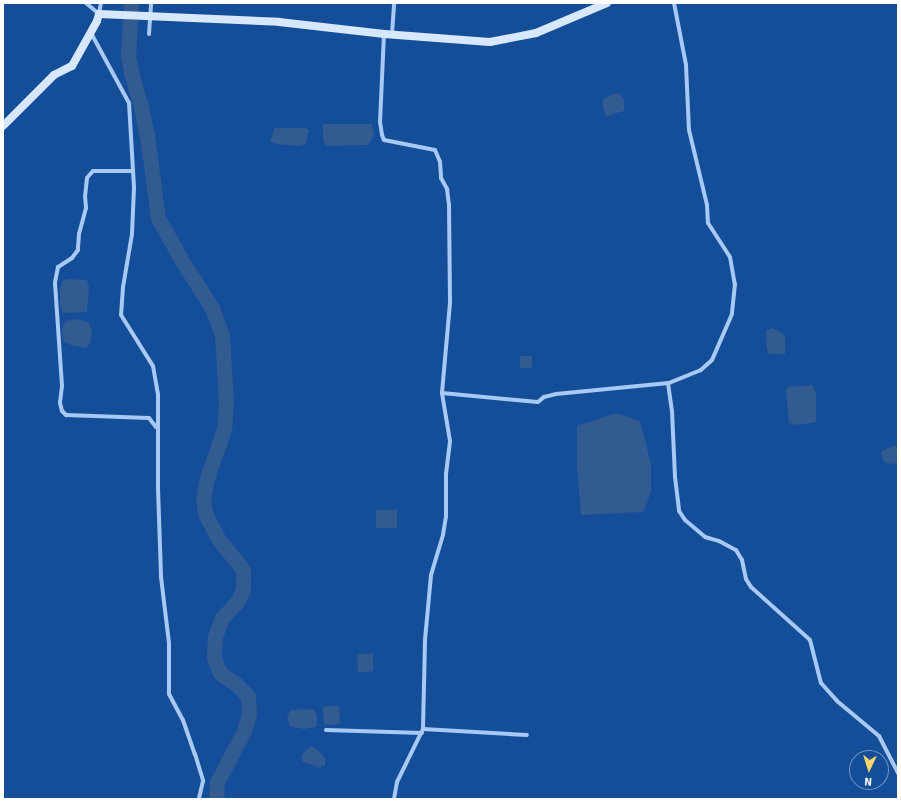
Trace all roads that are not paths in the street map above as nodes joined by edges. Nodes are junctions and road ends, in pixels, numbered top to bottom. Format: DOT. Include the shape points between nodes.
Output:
graph roads {
  1 [pos="86,3"];
  2 [pos="101,3"];
  3 [pos="151,3"];
  4 [pos="394,3"];
  5 [pos="607,3"];
  6 [pos="674,3"];
  7 [pos="99,14"];
  8 [pos="149,17"];
  9 [pos="91,33"];
  10 [pos="149,34"];
  11 [pos="388,34"];
  12 [pos="3,126"];
  13 [pos="133,171"];
  14 [pos="668,383"];
  15 [pos="442,392"];
  16 [pos="156,427"];
  17 [pos="326,730"];
  18 [pos="423,731"];
  19 [pos="527,735"];
  20 [pos="898,773"];
  21 [pos="199,799"];
  22 [pos="394,799"];
  1 -- 7 [label="street"];
  2 -- 7 [label="street"];
  3 -- 8 [label="street"];
  4 -- 11 [label="street"];
  5 -- 11 [label="street" via="536,33 490,42"];
  6 -- 14 [label="street" via="686,65 689,130 708,223 730,257 735,284 732,314 712,360 701,370"];
  7 -- 8 [label="street"];
  7 -- 9 [label="street"];
  8 -- 10 [label="street"];
  8 -- 11 [label="street" via="278,22"];
  9 -- 12 [label="street" via="72,66 54,75"];
  9 -- 13 [label="street" via="129,103"];
  11 -- 15 [label="street" via="380,122 382,135 384,140 435,150 440,162 441,178 447,189 450,303"];
  13 -- 16 [label="street" via="132,234 121,314 153,366 158,394"];
  13 -- 16 [label="street" via="93,170 87,178 86,208 79,234 78,250 72,258 58,267 55,283 62,379 60,403 66,415 149,418"];
  14 -- 15 [label="street" via="556,394 544,397 538,402"];
  14 -- 20 [label="street" via="676,484 680,511 685,520 705,537 736,550 751,587 810,640 821,683 837,701 879,736"];
  15 -- 18 [label="street" via="450,441 446,474 446,517 431,575 425,640"];
  16 -- 21 [label="street" via="161,577 169,643 169,694 183,720 203,781"];
  17 -- 18 [label="street"];
  18 -- 19 [label="street"];
  18 -- 22 [label="street" via="397,782"];
}
